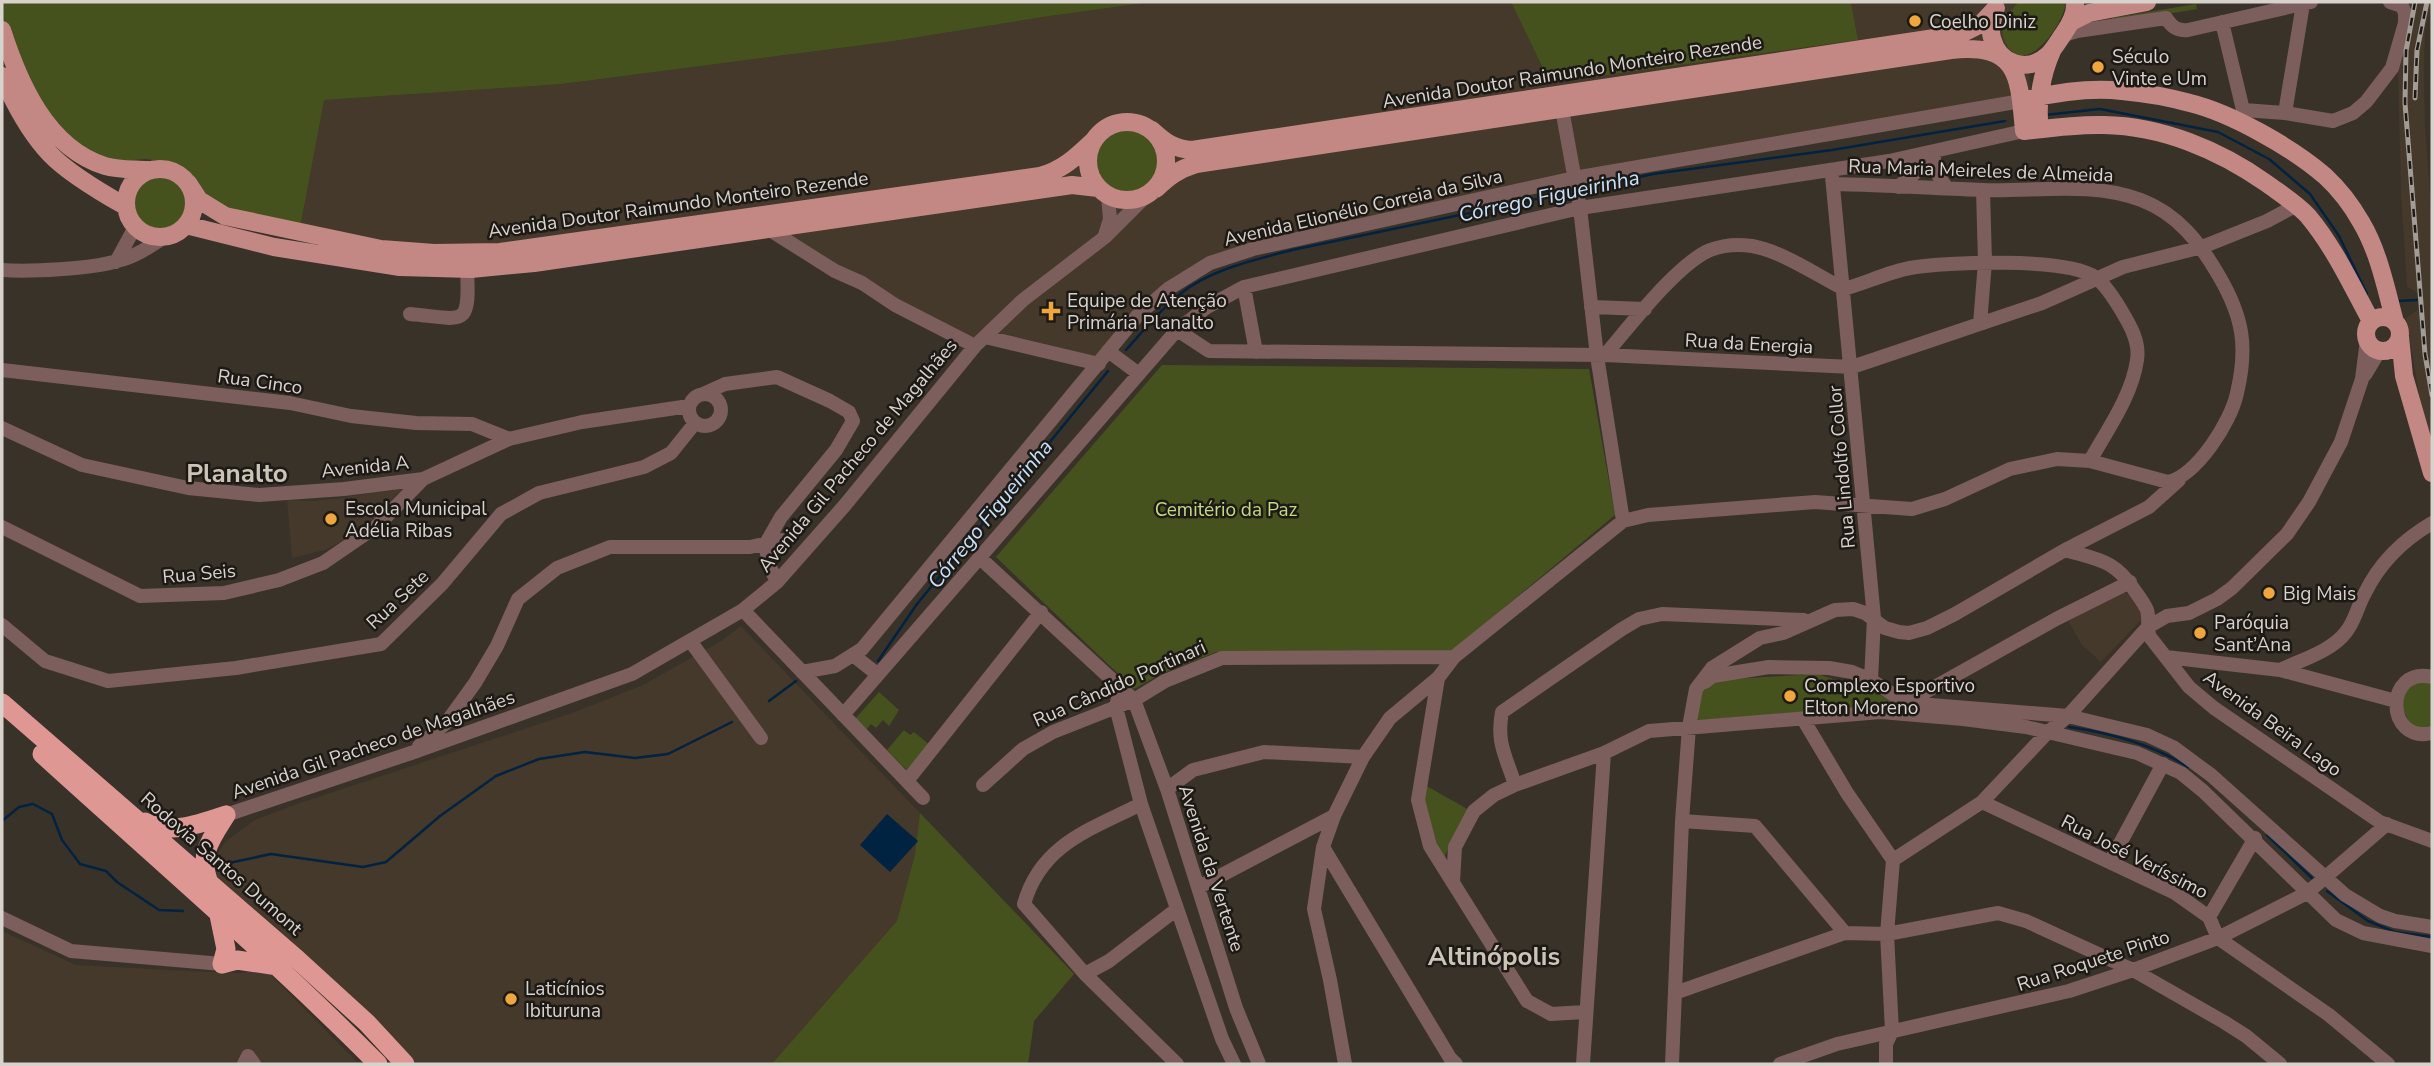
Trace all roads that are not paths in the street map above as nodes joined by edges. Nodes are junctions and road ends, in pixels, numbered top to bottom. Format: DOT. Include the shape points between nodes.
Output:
graph roads {
  1 [pos="2075,2"];
  2 [pos="2147,2"];
  3 [pos="2390,2"];
  4 [pos="2307,3"];
  5 [pos="1999,5"];
  6 [pos="2071,22"];
  7 [pos="2222,22"];
  8 [pos="2093,29"];
  9 [pos="2,30"];
  10 [pos="2056,44"];
  11 [pos="2004,59"];
  12 [pos="2,76"];
  13 [pos="2041,96"];
  14 [pos="2021,101"];
  15 [pos="1562,109"];
  16 [pos="2285,113"];
  17 [pos="1152,130"];
  18 [pos="2032,130"];
  19 [pos="1094,140"];
  20 [pos="1935,154"];
  21 [pos="1889,161"];
  22 [pos="1832,168"];
  23 [pos="148,170"];
  24 [pos="1574,178"];
  25 [pos="188,183"];
  26 [pos="1833,184"];
  27 [pos="1892,186"];
  28 [pos="1947,188"];
  29 [pos="1983,190"];
  30 [pos="1103,192"];
  31 [pos="1150,193"];
  32 [pos="2297,205"];
  33 [pos="125,206"];
  34 [pos="1580,208"];
  35 [pos="186,225"];
  36 [pos="135,227"];
  37 [pos="770,230"];
  38 [pos="166,236"];
  39 [pos="1105,237"];
  40 [pos="2202,247"];
  41 [pos="116,262"];
  42 [pos="1985,262"];
  43 [pos="467,269"];
  44 [pos="2,270"];
  45 [pos="2097,278"];
  46 [pos="1244,287"];
  47 [pos="1844,289"];
  48 [pos="1591,307"];
  49 [pos="1645,309"];
  50 [pos="410,314"];
  51 [pos="1980,324"];
  52 [pos="1177,330"];
  53 [pos="2386,340"];
  54 [pos="980,342"];
  55 [pos="1108,351"];
  56 [pos="1256,352"];
  57 [pos="1601,356"];
  58 [pos="1099,363"];
  59 [pos="1852,368"];
  60 [pos="2,370"];
  61 [pos="1139,374"];
  62 [pos="703,394"];
  63 [pos="689,407"];
  64 [pos="695,423"];
  65 [pos="2,428"];
  66 [pos="509,439"];
  67 [pos="2090,461"];
  68 [pos="2432,473"];
  69 [pos="422,479"];
  70 [pos="2180,479"];
  71 [pos="1862,505"];
  72 [pos="781,517"];
  73 [pos="1623,521"];
  74 [pos="2432,523"];
  75 [pos="2,527"];
  76 [pos="781,540"];
  77 [pos="765,545"];
  78 [pos="2065,550"];
  79 [pos="980,558"];
  80 [pos="791,566"];
  81 [pos="777,582"];
  82 [pos="2130,582"];
  83 [pos="743,610"];
  84 [pos="1041,612"];
  85 [pos="1874,618"];
  86 [pos="1808,620"];
  87 [pos="2,625"];
  88 [pos="2148,627"];
  89 [pos="691,642"];
  90 [pos="853,654"];
  91 [pos="1454,657"];
  92 [pos="2166,657"];
  93 [pos="2280,670"];
  94 [pos="802,672"];
  95 [pos="877,674"];
  96 [pos="2432,677"];
  97 [pos="1438,678"];
  98 [pos="1871,680"];
  99 [pos="1122,687"];
  100 [pos="1696,690"];
  101 [pos="1134,700"];
  102 [pos="2396,701"];
  103 [pos="2,703"];
  104 [pos="1906,703"];
  105 [pos="1116,707"];
  106 [pos="843,715"];
  107 [pos="2068,716"];
  108 [pos="2,719"];
  109 [pos="1803,719"];
  110 [pos="1689,727"];
  111 [pos="2046,733"];
  112 [pos="2432,733"];
  113 [pos="761,738"];
  114 [pos="1604,752"];
  115 [pos="411,753"];
  116 [pos="1363,757"];
  117 [pos="2163,764"];
  118 [pos="907,781"];
  119 [pos="983,785"];
  120 [pos="1515,785"];
  121 [pos="1167,789"];
  122 [pos="923,798"];
  123 [pos="1982,802"];
  124 [pos="1141,804"];
  125 [pos="226,815"];
  126 [pos="134,816"];
  127 [pos="1334,816"];
  128 [pos="1682,821"];
  129 [pos="2386,824"];
  130 [pos="2255,838"];
  131 [pos="2432,841"];
  132 [pos="1323,848"];
  133 [pos="1893,860"];
  134 [pos="2110,862"];
  135 [pos="2325,880"];
  136 [pos="1453,882"];
  137 [pos="209,883"];
  138 [pos="1199,887"];
  139 [pos="2308,893"];
  140 [pos="1177,909"];
  141 [pos="219,915"];
  142 [pos="2209,917"];
  143 [pos="2,918"];
  144 [pos="2432,927"];
  145 [pos="1845,933"];
  146 [pos="1887,933"];
  147 [pos="2218,938"];
  148 [pos="2432,946"];
  149 [pos="222,964"];
  150 [pos="279,966"];
  151 [pos="2133,970"];
  152 [pos="1085,974"];
  153 [pos="1675,993"];
  154 [pos="1586,1012"];
  155 [pos="1892,1031"];
  156 [pos="378,1064"];
  157 [pos="405,1064"];
  158 [pos="1177,1064"];
  159 [pos="1234,1064"];
  160 [pos="1259,1064"];
  161 [pos="1345,1064"];
  162 [pos="1456,1064"];
  163 [pos="1583,1064"];
  164 [pos="1672,1064"];
  165 [pos="1780,1064"];
  166 [pos="1886,1064"];
  167 [pos="2280,1064"];
  168 [pos="2388,1064"];
  1 -- 6 [label="main road"];
  2 -- 6 [label="main road" via="2088,13"];
  3 -- 16 [label="street" via="2403,8 2405,23 2392,68 2366,102 2333,121"];
  4 -- 7 [label="street"];
  4 -- 16 [label="street"];
  5 -- 11 [label="main road" via="1991,23 1992,37"];
  5 -- 17 [label="main road, Avenida Doutor Raimundo Monteiro Rezende" via="1979,25 1961,34 1192,150 1166,143"];
  6 -- 8 [label="street" via="2075,27"];
  6 -- 10 [label="main road"];
  7 -- 8 [label="street" via="2180,31 2166,18"];
  7 -- 16 [label="street" via="2240,107"];
  8 -- 10 [label="street" via="2067,34"];
  9 -- 23 [label="main road, Avenida Doutor Raimundo Monteiro Rezende" via="42,120 82,156 107,167"];
  10 -- 11 [label="main road, Avenida Doutor Raimundo Monteiro Rezende" via="2047,56 2031,64 2014,65"];
  10 -- 13 [label="main road"];
  11 -- 14 [label="main road" via="2017,76"];
  11 -- 15 [label="main road, Avenida Doutor Raimundo Monteiro Rezende" via="1986,50 1963,49"];
  12 -- 33 [label="main road" via="24,120 51,155"];
  13 -- 14 [label="main road"];
  13 -- 18 [label="main road"];
  13 -- 53 [label="main road" via="2120,90 2191,103 2239,122 2292,152 2326,177 2363,224 2380,267"];
  14 -- 18 [label="main road"];
  14 -- 24 [label="street, Avenida Elionélio Correia da Silva"];
  15 -- 24 [label="street"];
  15 -- 31 [label="main road, Avenida Doutor Raimundo Monteiro Rezende" via="1196,164 1183,168"];
  17 -- 19 [label="main road, Avenida Doutor Raimundo Monteiro Rezende" via="1140,124 1114,124"];
  17 -- 31 [label="main road" via="1167,160 1164,176"];
  18 -- 20 [label="street"];
  18 -- 32 [label="main road" via="2104,124 2159,132 2211,150"];
  19 -- 25 [label="main road, Avenida Doutor Raimundo Monteiro Rezende" via="1070,162 1040,176 500,252 381,249 225,216 199,200"];
  19 -- 30 [label="main road" via="1087,162"];
  20 -- 21 [label="street"];
  20 -- 27 [label="street"];
  20 -- 28 [label="street" via="1936,172"];
  21 -- 22 [label="street"];
  21 -- 27 [label="street" via="1882,173"];
  22 -- 26 [label="street, Rua Lindolfo Collor"];
  22 -- 34 [label="street"];
  23 -- 25 [label="main road, Avenida Doutor Raimundo Monteiro Rezende" via="170,170"];
  23 -- 33 [label="main road" via="130,184"];
  24 -- 34 [label="street"];
  24 -- 55 [label="street, Avenida Elionélio Correia da Silva" via="1253,248 1210,263 1138,314"];
  25 -- 35 [label="main road" via="194,202"];
  26 -- 27 [label="street, Rua Maria Meireles de Almeida"];
  26 -- 47 [label="street, Rua Lindolfo Collor"];
  27 -- 28 [label="street, Rua Maria Meireles de Almeida"];
  28 -- 29 [label="street, Rua Maria Meireles de Almeida"];
  29 -- 40 [label="street, Rua Maria Meireles de Almeida" via="2098,190 2128,196 2168,215"];
  29 -- 42 [label="street"];
  30 -- 31 [label="main road, Avenida Doutor Raimundo Monteiro Rezende" via="1133,201"];
  30 -- 37 [label="main road, Avenida Doutor Raimundo Monteiro Rezende" via="1072,185"];
  30 -- 39 [label="street" via="1110,219"];
  31 -- 39 [label="street, Avenida Gil Pacheco de Magalhães"];
  32 -- 40 [label="street, Rua da Energia"];
  32 -- 53 [label="main road" via="2327,243 2371,321 2388,317"];
  33 -- 36 [label="main road"];
  34 -- 46 [label="street"];
  34 -- 48 [label="street"];
  35 -- 38 [label="main road"];
  35 -- 43 [label="main road, Avenida Doutor Raimundo Monteiro Rezende" via="274,247 387,265"];
  36 -- 38 [label="main road" via="144,234"];
  36 -- 41 [label="street"];
  37 -- 43 [label="main road, Avenida Doutor Raimundo Monteiro Rezende"];
  37 -- 54 [label="street" via="895,305"];
  38 -- 41 [label="street"];
  39 -- 54 [label="street, Avenida Gil Pacheco de Magalhães" via="1023,300"];
  40 -- 45 [label="street, Rua da Energia"];
  40 -- 70 [label="street, Rua Maria Meireles de Almeida" via="2241,324 2244,357 2236,398 2224,424"];
  41 -- 44 [label="street"];
  42 -- 45 [label="street" via="2069,268"];
  42 -- 47 [label="street" via="1908,268"];
  42 -- 51 [label="street"];
  43 -- 50 [label="street" via="466,313 458,318"];
  45 -- 51 [label="street, Rua da Energia"];
  45 -- 67 [label="street" via="2132,329 2138,357 2126,396"];
  46 -- 52 [label="street"];
  46 -- 56 [label="street"];
  47 -- 49 [label="street" via="1764,250 1730,246 1693,261"];
  47 -- 59 [label="street, Rua Lindolfo Collor"];
  48 -- 49 [label="street"];
  48 -- 57 [label="street"];
  49 -- 57 [label="street"];
  51 -- 59 [label="street, Rua da Energia"];
  52 -- 56 [label="street, Rua da Energia" via="1209,351"];
  52 -- 61 [label="street"];
  53 -- 68 [label="main road" via="2404,376"];
  53 -- 88 [label="street" via="2362,379 2341,442 2287,534 2217,599"];
  54 -- 58 [label="street"];
  54 -- 80 [label="street, Avenida Gil Pacheco de Magalhães"];
  55 -- 58 [label="street, Avenida Elionélio Correia da Silva"];
  55 -- 61 [label="street"];
  56 -- 57 [label="street, Rua da Energia"];
  57 -- 59 [label="street, Rua da Energia"];
  57 -- 73 [label="street"];
  58 -- 90 [label="street, Avenida Elionélio Correia da Silva" via="862,649"];
  59 -- 71 [label="street, Rua Lindolfo Collor"];
  60 -- 66 [label="street, Rua Cinco" via="239,396 351,416 472,424"];
  61 -- 79 [label="street"];
  62 -- 63 [label="street"];
  62 -- 64 [label="street" via="718,399 722,415 710,426"];
  62 -- 72 [label="street" via="725,384 777,377 849,412 853,421 836,450"];
  63 -- 64 [label="street"];
  63 -- 66 [label="street, Avenida A" via="582,422"];
  64 -- 87 [label="street, Rua Sete" via="671,453 644,467 539,492 501,514 442,584 381,644 236,668 108,681 45,662"];
  65 -- 69 [label="street, Avenida A" via="82,465 188,488 260,495"];
  66 -- 69 [label="street, Avenida A"];
  67 -- 70 [label="street" via="2168,482"];
  67 -- 71 [label="street" via="2023,464 1912,509"];
  69 -- 75 [label="street, Rua Seis" via="377,526 323,562 279,580 224,593 140,596"];
  70 -- 78 [label="street, Rua Maria Meireles de Almeida" via="2149,507"];
  71 -- 73 [label="street" via="1815,502 1648,515"];
  71 -- 85 [label="street, Rua Lindolfo Collor"];
  72 -- 76 [label="street"];
  72 -- 77 [label="street"];
  73 -- 91 [label="street"];
  74 -- 93 [label="street" via="2386,561 2343,636"];
  76 -- 77 [label="street"];
  76 -- 80 [label="street"];
  77 -- 81 [label="street"];
  77 -- 115 [label="street" via="610,547 557,568 518,600 475,683 446,723"];
  78 -- 82 [label="street, Avenida Beira Lago" via="2116,567"];
  78 -- 85 [label="street" via="1927,628 1899,632"];
  79 -- 84 [label="street, Avenida da Vertente"];
  79 -- 95 [label="street"];
  80 -- 81 [label="street, Avenida Gil Pacheco de Magalhães"];
  81 -- 83 [label="street, Avenida Gil Pacheco de Magalhães"];
  82 -- 88 [label="street, Avenida Beira Lago" via="2146,609"];
  82 -- 104 [label="street"];
  83 -- 89 [label="street, Avenida Gil Pacheco de Magalhães"];
  83 -- 94 [label="street"];
  84 -- 99 [label="street, Avenida da Vertente"];
  84 -- 118 [label="street"];
  85 -- 86 [label="street" via="1843,608"];
  85 -- 98 [label="street, Rua Lindolfo Collor"];
  86 -- 100 [label="street" via="1760,638 1712,668"];
  86 -- 120 [label="street" via="1662,614 1630,624 1502,712 1498,732"];
  88 -- 92 [label="street, Avenida Beira Lago"];
  88 -- 107 [label="street"];
  89 -- 113 [label="street"];
  89 -- 115 [label="street, Avenida Gil Pacheco de Magalhães" via="632,674"];
  90 -- 94 [label="street, Avenida Elionélio Correia da Silva" via="835,666"];
  90 -- 95 [label="street"];
  91 -- 97 [label="street"];
  91 -- 101 [label="street, Rua Cândido Portinari" via="1222,658 1165,681"];
  92 -- 93 [label="street"];
  92 -- 129 [label="street, Avenida Beira Lago" via="2189,687 2214,708"];
  93 -- 102 [label="street"];
  94 -- 106 [label="street"];
  95 -- 106 [label="street"];
  96 -- 102 [label="street" via="2410,680"];
  97 -- 116 [label="street" via="1390,718"];
  97 -- 136 [label="street" via="1418,800 1430,846"];
  98 -- 100 [label="street" via="1829,668 1769,667 1713,676"];
  98 -- 104 [label="street"];
  99 -- 101 [label="street, Avenida da Vertente"];
  99 -- 105 [label="street"];
  100 -- 110 [label="street"];
  101 -- 105 [label="street, Rua Cândido Portinari"];
  101 -- 121 [label="street, Avenida da Vertente"];
  102 -- 112 [label="street" via="2403,725 2418,733"];
  103 -- 126 [label="highway, Rodovia Santos Dumont"];
  104 -- 107 [label="street"];
  105 -- 119 [label="street, Rua Cândido Portinari" via="1033,743"];
  105 -- 124 [label="street"];
  106 -- 118 [label="street"];
  107 -- 111 [label="street"];
  107 -- 135 [label="street" via="2147,735 2174,747"];
  108 -- 141 [label="highway, Rodovia Santos Dumont"];
  109 -- 110 [label="street"];
  109 -- 111 [label="street" via="1881,712"];
  109 -- 133 [label="street"];
  110 -- 114 [label="street" via="1649,731"];
  110 -- 128 [label="street"];
  111 -- 117 [label="street" via="2137,752"];
  111 -- 123 [label="street"];
  114 -- 120 [label="street"];
  114 -- 154 [label="street"];
  115 -- 125 [label="street, Avenida Gil Pacheco de Magalhães"];
  116 -- 121 [label="street" via="1264,752 1193,770"];
  116 -- 127 [label="street"];
  117 -- 130 [label="street" via="2181,773"];
  117 -- 134 [label="street"];
  118 -- 122 [label="street"];
  120 -- 136 [label="street" via="1474,811 1455,847"];
  121 -- 138 [label="street, Avenida da Vertente"];
  123 -- 133 [label="street"];
  123 -- 134 [label="street, Rua José Veríssimo"];
  124 -- 140 [label="street"];
  124 -- 152 [label="street" via="1061,845 1040,866 1028,890 1024,904"];
  125 -- 126 [label="highway" via="190,827 157,828"];
  125 -- 137 [label="highway" via="204,856"];
  126 -- 137 [label="highway, Rodovia Santos Dumont"];
  127 -- 132 [label="street"];
  127 -- 138 [label="street"];
  128 -- 145 [label="street" via="1755,826"];
  128 -- 153 [label="street"];
  129 -- 131 [label="street, Avenida Beira Lago"];
  129 -- 135 [label="street, Rua Roquete Pinto"];
  130 -- 139 [label="street"];
  130 -- 142 [label="street"];
  132 -- 161 [label="street" via="1314,909"];
  132 -- 162 [label="street"];
  133 -- 146 [label="street"];
  134 -- 142 [label="street, Rua José Veríssimo" via="2175,894"];
  135 -- 139 [label="street, Rua Roquete Pinto"];
  135 -- 144 [label="street" via="2380,916"];
  136 -- 154 [label="street" via="1527,1001 1551,1014"];
  137 -- 157 [label="highway, Rodovia Santos Dumont" via="328,987"];
  138 -- 160 [label="street, Avenida da Vertente" via="1236,1008"];
  139 -- 147 [label="street, Rua Roquete Pinto"];
  139 -- 148 [label="street" via="2336,920 2363,933"];
  140 -- 152 [label="street"];
  140 -- 159 [label="street"];
  141 -- 149 [label="highway" via="226,949"];
  141 -- 150 [label="highway, Rodovia Santos Dumont"];
  142 -- 147 [label="street, Rua José Veríssimo"];
  143 -- 149 [label="street" via="72,951"];
  145 -- 146 [label="street"];
  145 -- 153 [label="street"];
  146 -- 151 [label="street" via="1998,913 2026,921"];
  146 -- 155 [label="street"];
  147 -- 151 [label="street, Rua Roquete Pinto"];
  147 -- 168 [label="street"];
  149 -- 150 [label="highway" via="237,960"];
  150 -- 156 [label="highway, Rodovia Santos Dumont"];
  151 -- 155 [label="street, Rua Roquete Pinto" via="2037,1000"];
  151 -- 167 [label="street" via="2224,1022"];
  152 -- 158 [label="street"];
  153 -- 164 [label="street"];
  154 -- 163 [label="street"];
  155 -- 165 [label="street, Rua Roquete Pinto"];
  155 -- 166 [label="street" via="1886,1044"];
}
